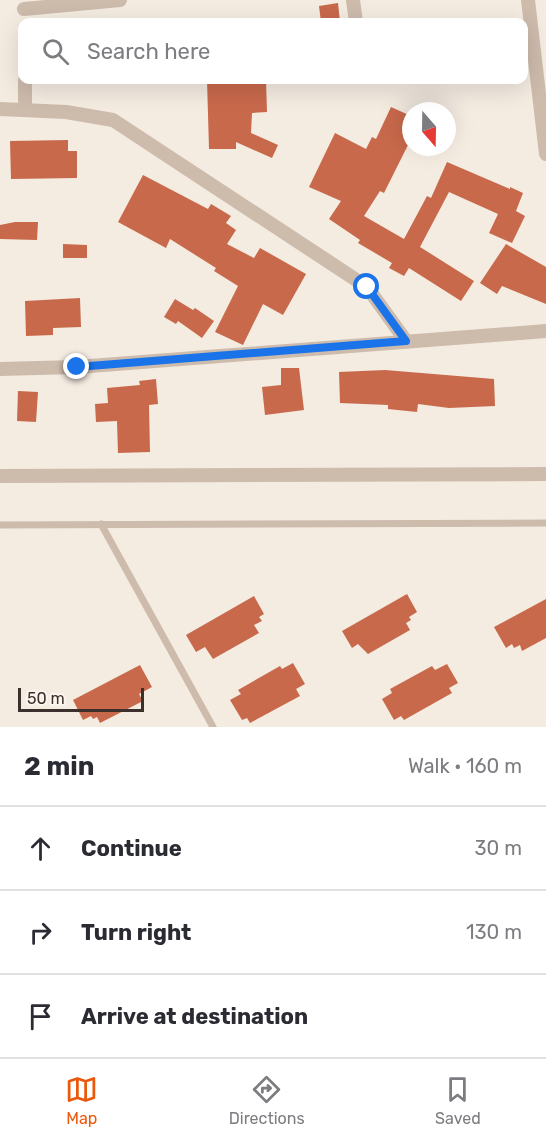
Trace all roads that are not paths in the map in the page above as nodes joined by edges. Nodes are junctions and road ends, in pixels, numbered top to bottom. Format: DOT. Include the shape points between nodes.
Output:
graph roads {
  1 [pos="120,0"];
  2 [pos="353,0"];
  3 [pos="528,0"];
  4 [pos="24,10"];
  5 [pos="355,18"];
  6 [pos="25,84"];
  7 [pos="0,109"];
  8 [pos="25,111"];
  9 [pos="546,154"];
  10 [pos="546,331"];
  11 [pos="406,341"];
  12 [pos="0,369"];
  13 [pos="546,474"];
  14 [pos="0,476"];
  15 [pos="546,523"];
  16 [pos="101,524"];
  17 [pos="0,525"];
  18 [pos="213,727"];
  1 -- 4 [label="street"];
  2 -- 5 [label="street"];
  3 -- 9 [label="street"];
  6 -- 8 [label="street"];
  7 -- 8 [label="street"];
  8 -- 11 [label="street" via="66,112 113,120 367,287"];
  10 -- 11 [label="street"];
  11 -- 12 [label="street" via="77,367"];
  13 -- 14 [label="street"];
  15 -- 16 [label="lane"];
  16 -- 17 [label="lane"];
  16 -- 18 [label="lane"];
}
